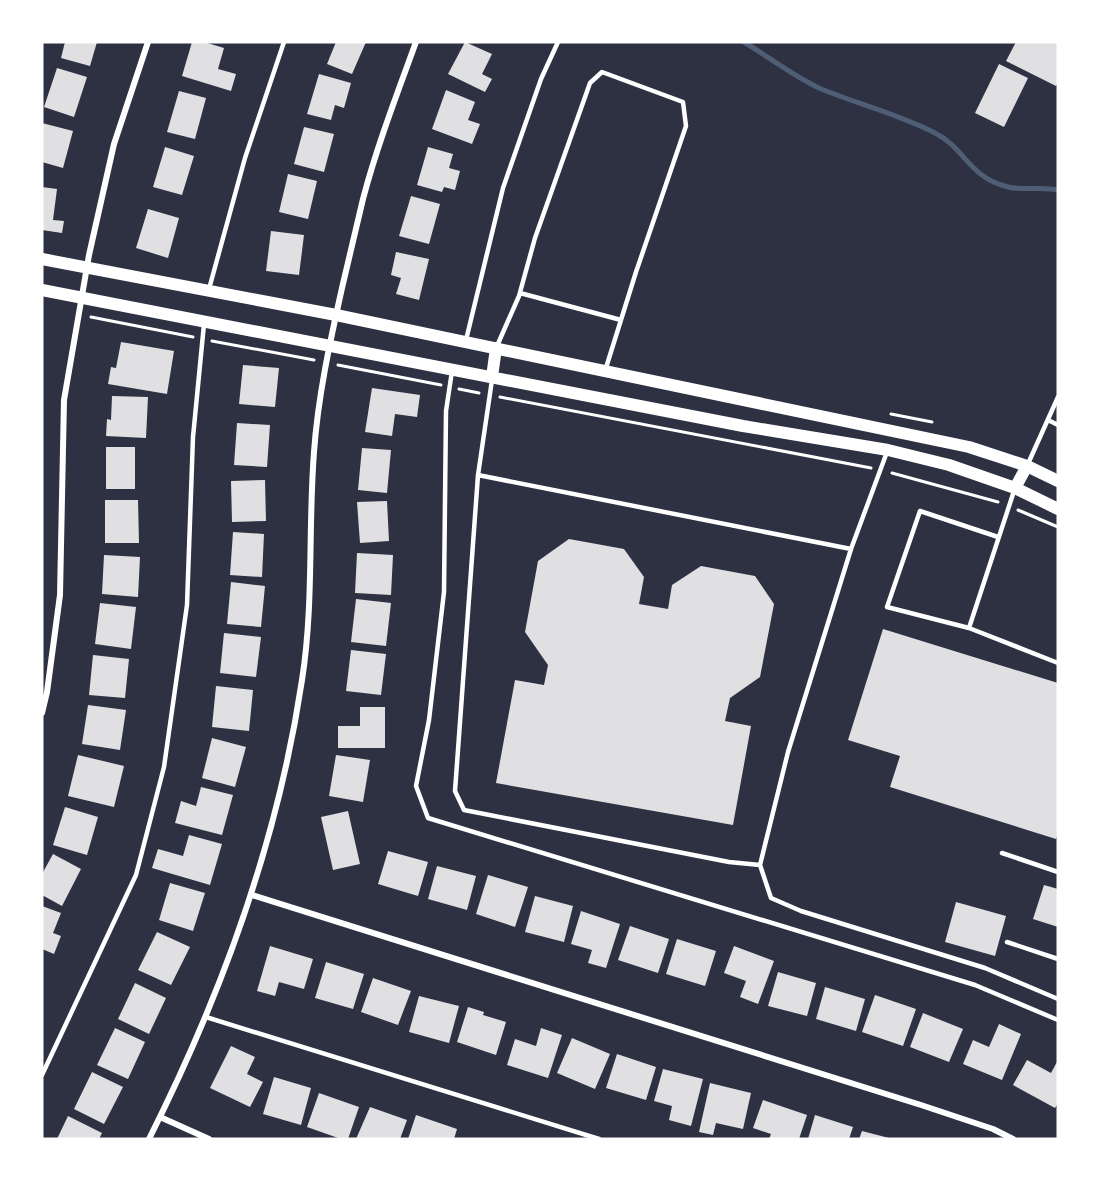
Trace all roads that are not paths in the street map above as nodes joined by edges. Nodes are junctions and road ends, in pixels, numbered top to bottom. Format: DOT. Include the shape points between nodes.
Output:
graph roads {
  1 [pos="148,42"];
  2 [pos="284,42"];
  3 [pos="416,42"];
  4 [pos="558,42"];
  5 [pos="42,259"];
  6 [pos="87,268"];
  7 [pos="42,290"];
  8 [pos="209,290"];
  9 [pos="520,293"];
  10 [pos="81,298"];
  11 [pos="336,315"];
  12 [pos="621,320"];
  13 [pos="204,321"];
  14 [pos="466,342"];
  15 [pos="329,345"];
  16 [pos="496,348"];
  17 [pos="452,369"];
  18 [pos="605,371"];
  19 [pos="492,377"];
  20 [pos="1058,398"];
  21 [pos="1047,420"];
  22 [pos="1058,425"];
  23 [pos="888,450"];
  24 [pos="1027,466"];
  25 [pos="478,475"];
  26 [pos="1058,481"];
  27 [pos="1015,488"];
  28 [pos="1058,509"];
  29 [pos="998,537"];
  30 [pos="851,549"];
  31 [pos="969,628"];
  32 [pos="1058,663"];
  33 [pos="42,713"];
  34 [pos="1002,853"];
  35 [pos="760,866"];
  36 [pos="1058,872"];
  37 [pos="252,895"];
  38 [pos="1007,942"];
  39 [pos="1058,959"];
  40 [pos="1058,999"];
  41 [pos="206,1017"];
  42 [pos="1058,1020"];
  43 [pos="42,1075"];
  44 [pos="160,1117"];
  45 [pos="149,1139"];
  46 [pos="209,1139"];
  47 [pos="599,1139"];
  48 [pos="1013,1139"];
  1 -- 6 [label="street" via="114,144"];
  2 -- 8 [label="lane" via="245,158"];
  3 -- 11 [label="street" via="364,197"];
  4 -- 14 [label="lane" via="502,188"];
  5 -- 6 [label="main road"];
  6 -- 8 [label="main road"];
  6 -- 10 [label="street"];
  7 -- 10 [label="main road"];
  8 -- 11 [label="main road"];
  9 -- 12 [label="lane"];
  9 -- 12 [label="lane" via="535,238 590,83 602,72 683,102 686,126"];
  9 -- 16 [label="lane"];
  10 -- 13 [label="main road"];
  10 -- 33 [label="street" via="64,400 60,595"];
  11 -- 14 [label="main road"];
  11 -- 15 [label="street"];
  12 -- 18 [label="lane"];
  13 -- 15 [label="main road"];
  13 -- 43 [label="lane" via="193,437 187,605 164,767 136,875"];
  14 -- 16 [label="main road"];
  15 -- 17 [label="main road"];
  15 -- 37 [label="street" via="314,452 310,606 303,679 277,807"];
  16 -- 18 [label="main road"];
  16 -- 19 [label="main road"];
  17 -- 19 [label="main road"];
  17 -- 42 [label="lane" via="446,411 444,592 429,720 416,786 428,818 975,985"];
  18 -- 24 [label="main road" via="969,447"];
  19 -- 23 [label="main road"];
  19 -- 25 [label="lane"];
  20 -- 21 [label="lane"];
  21 -- 22 [label="lane"];
  21 -- 24 [label="lane"];
  23 -- 27 [label="main road" via="941,462"];
  23 -- 30 [label="lane"];
  24 -- 26 [label="main road"];
  24 -- 27 [label="main road"];
  25 -- 30 [label="lane"];
  25 -- 35 [label="lane" via="455,791 464,810"];
  27 -- 28 [label="main road"];
  27 -- 29 [label="lane"];
  29 -- 31 [label="lane"];
  29 -- 31 [label="lane" via="920,511 887,607"];
  30 -- 35 [label="lane" via="788,752"];
  31 -- 32 [label="lane"];
  34 -- 36 [label="lane"];
  35 -- 40 [label="lane" via="771,898 801,911 985,968"];
  37 -- 41 [label="street"];
  37 -- 48 [label="street" via="921,1105"];
  38 -- 39 [label="lane"];
  41 -- 44 [label="street"];
  41 -- 47 [label="lane"];
  44 -- 45 [label="street"];
  44 -- 46 [label="street"];
}
